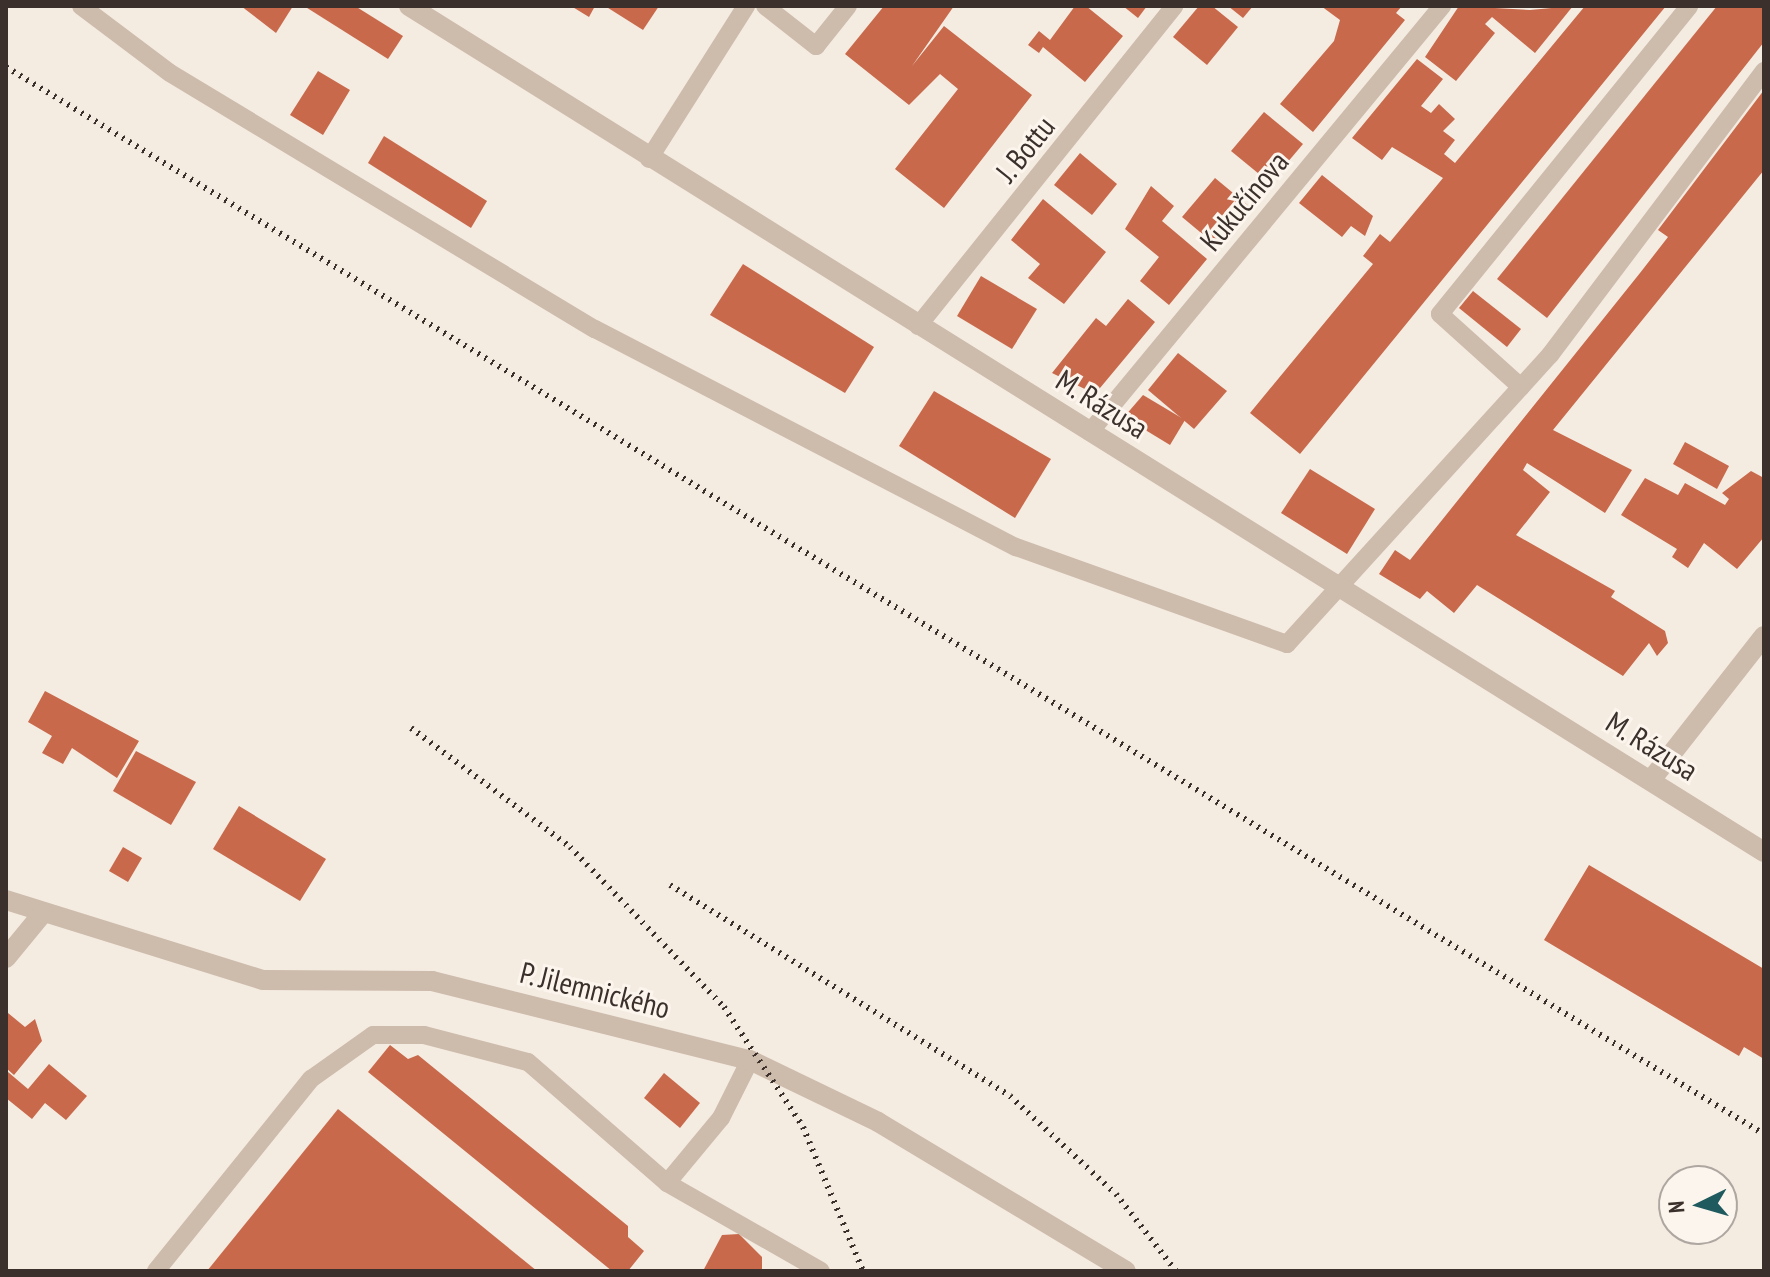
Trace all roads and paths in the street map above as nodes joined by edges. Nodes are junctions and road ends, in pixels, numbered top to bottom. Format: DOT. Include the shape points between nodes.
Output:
graph roads {
  1 [pos="81,6"];
  2 [pos="409,6"];
  3 [pos="746,6"];
  4 [pos="765,6"];
  5 [pos="848,6"];
  6 [pos="1174,6"];
  7 [pos="1442,6"];
  8 [pos="1689,6"];
  9 [pos="1764,71"];
  10 [pos="649,159"];
  11 [pos="918,326"];
  12 [pos="1521,387"];
  13 [pos="1090,432"];
  14 [pos="1339,587"];
  15 [pos="1764,636"];
  16 [pos="1651,780"];
  17 [pos="1764,852"];
  18 [pos="6,900"];
  19 [pos="43,913"];
  20 [pos="6,958"];
  21 [pos="750,1060"];
  22 [pos="667,1183"];
  23 [pos="156,1271"];
  24 [pos="821,1271"];
  25 [pos="1126,1271"];
  1 -- 14 [label="lane" via="170,73 595,329 1016,547 1287,644"];
  2 -- 10 [label="street, M. Rázusa"];
  3 -- 10 [label="lane"];
  4 -- 5 [label="lane" via="816,46"];
  6 -- 11 [label="lane, J. Bottu"];
  7 -- 13 [label="lane, Kukučínova"];
  8 -- 12 [label="lane" via="1440,314"];
  9 -- 12 [label="lane"];
  10 -- 11 [label="street, M. Rázusa"];
  11 -- 13 [label="street, M. Rázusa"];
  12 -- 14 [label="lane"];
  13 -- 14 [label="street, M. Rázusa"];
  14 -- 16 [label="street, M. Rázusa"];
  15 -- 16 [label="street"];
  16 -- 17 [label="street, M. Rázusa"];
  18 -- 19 [label="street, P. Jilemnického"];
  19 -- 20 [label="street"];
  19 -- 21 [label="street, P. Jilemnického" via="263,980 432,981"];
  21 -- 22 [label="lane" via="721,1118"];
  21 -- 25 [label="street, P. Jilemnického" via="878,1122"];
  22 -- 23 [label="lane" via="528,1062 424,1035 373,1035 311,1079"];
  22 -- 24 [label="lane"];
}
